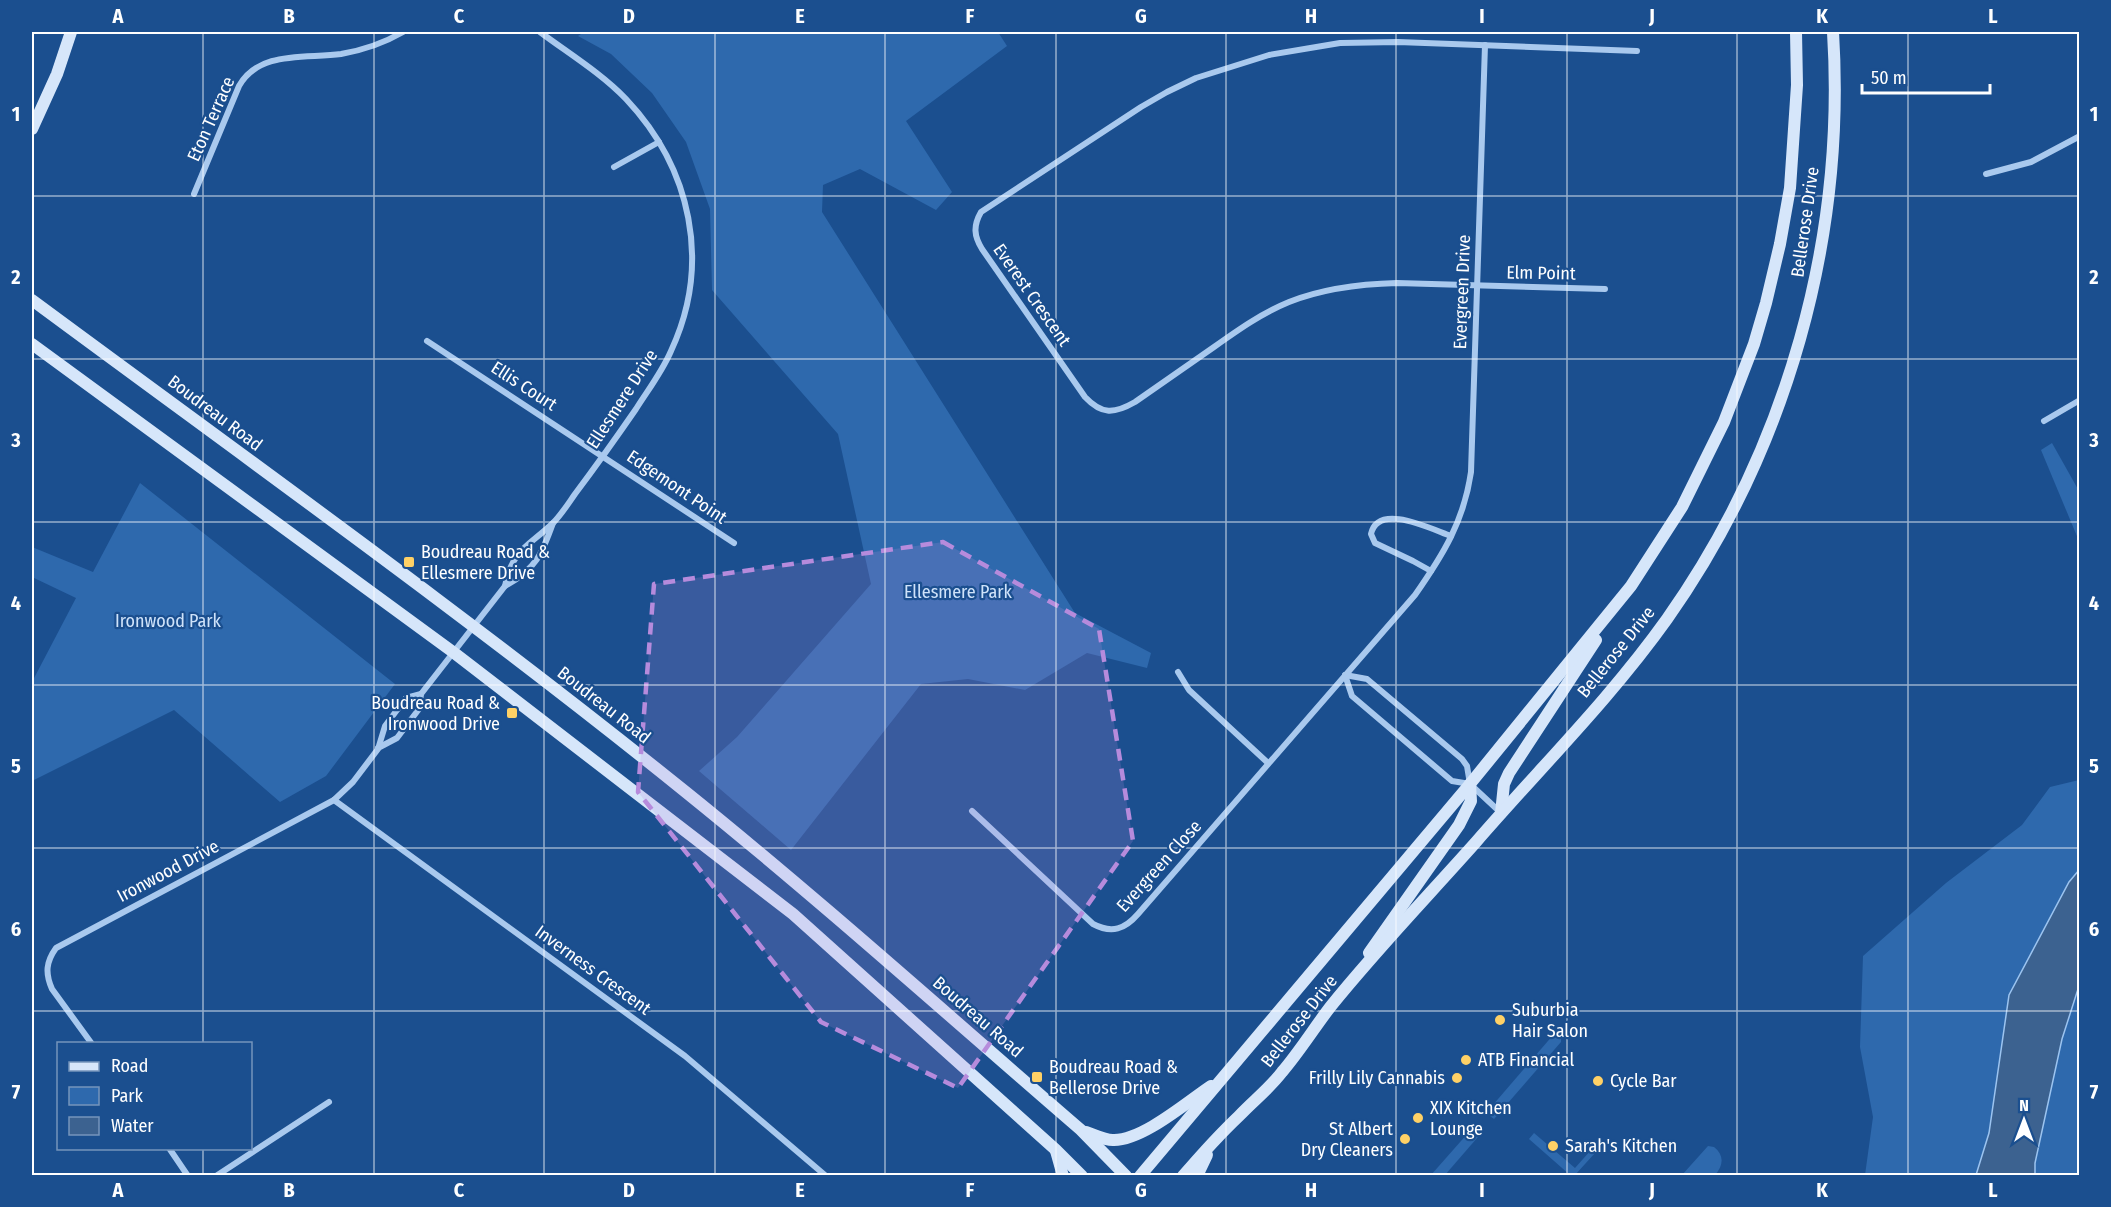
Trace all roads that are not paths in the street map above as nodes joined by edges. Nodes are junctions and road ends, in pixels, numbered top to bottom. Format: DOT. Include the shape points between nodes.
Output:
graph roads {
  1 [pos="71,32"];
  2 [pos="403,32"];
  3 [pos="540,32"];
  4 [pos="1796,32"];
  5 [pos="1833,32"];
  6 [pos="1485,45"];
  7 [pos="1637,51"];
  8 [pos="32,129"];
  9 [pos="2079,136"];
  10 [pos="659,142"];
  11 [pos="614,167"];
  12 [pos="1986,174"];
  13 [pos="194,194"];
  14 [pos="1477,286"];
  15 [pos="1605,289"];
  16 [pos="32,300"];
  17 [pos="427,340"];
  18 [pos="32,344"];
  19 [pos="2079,399"];
  20 [pos="2044,421"];
  21 [pos="604,456"];
  22 [pos="554,523"];
  23 [pos="1451,536"];
  24 [pos="734,543"];
  25 [pos="1431,571"];
  26 [pos="505,586"];
  27 [pos="1631,586"];
  28 [pos="473,627"];
  29 [pos="453,652"];
  30 [pos="1178,672"];
  31 [pos="1345,675"];
  32 [pos="421,694"];
  33 [pos="378,749"];
  34 [pos="1268,764"];
  35 [pos="1470,784"];
  36 [pos="333,800"];
  37 [pos="972,811"];
  38 [pos="1502,813"];
  39 [pos="1332,1006"];
  40 [pos="91,1042"];
  41 [pos="1224,1077"];
  42 [pos="329,1101"];
  43 [pos="1081,1130"];
  44 [pos="1214,1140"];
  45 [pos="170,1150"];
  46 [pos="1056,1150"];
  47 [pos="188,1176"];
  48 [pos="216,1176"];
  49 [pos="826,1176"];
  50 [pos="1063,1176"];
  51 [pos="1082,1176"];
  52 [pos="1126,1176"];
  53 [pos="1140,1176"];
  54 [pos="1183,1176"];
  55 [pos="1197,1176"];
  1 -- 8 [label="main road"];
  2 -- 13 [label="street, Eton Terrace" via="362,50 282,59 255,68 239,86"];
  3 -- 10 [label="street, Ellesmere Drive" via="624,97"];
  4 -- 27 [label="main road, Bellerose Drive" via="1797,85 1790,188 1766,303 1740,383 1704,465"];
  5 -- 38 [label="main road, Bellerose Drive" via="1834,133 1824,232 1799,345 1771,426 1725,524 1667,618 1613,688"];
  6 -- 7 [label="street"];
  6 -- 14 [label="street, Evergreen Drive"];
  6 -- 14 [label="street, Everest Crescent" via="1340,44 1269,55 1196,78 1141,106 981,212 975,229 982,249 1085,396 1095,407 1109,411 1135,402 1240,328 1290,302 1366,284"];
  9 -- 12 [label="street" via="2031,162"];
  10 -- 11 [label="street"];
  10 -- 21 [label="street, Ellesmere Drive" via="686,200 692,259 689,293 678,336 664,365"];
  14 -- 15 [label="street, Elm Point"];
  14 -- 23 [label="street, Evergreen Drive" via="1471,472 1464,509"];
  16 -- 28 [label="main road, Boudreau Road"];
  17 -- 21 [label="street, Ellis Court"];
  18 -- 29 [label="main road"];
  19 -- 20 [label="street"];
  21 -- 22 [label="street, Ellesmere Drive"];
  21 -- 24 [label="street, Edgemont Point"];
  22 -- 26 [label="street, Ellesmere Drive" via="542,554 523,576"];
  22 -- 26 [label="street, Ellesmere Drive" via="528,542 509,566"];
  23 -- 25 [label="street, Evergreen Drive"];
  23 -- 25 [label="street" via="1396,518 1384,518 1375,525 1371,534 1375,543"];
  25 -- 31 [label="street, Evergreen Drive"];
  26 -- 28 [label="street, Ellesmere Drive"];
  27 -- 35 [label="main road, Bellerose Drive"];
  27 -- 38 [label="main road" via="1509,773 1504,784"];
  28 -- 29 [label="street, Ellesmere Drive"];
  28 -- 43 [label="main road, Boudreau Road" via="743,838"];
  29 -- 32 [label="street, Ironwood Drive"];
  29 -- 46 [label="main road" via="793,914"];
  30 -- 34 [label="street" via="1195,696"];
  31 -- 34 [label="street, Evergreen Close"];
  31 -- 35 [label="street" via="1352,696 1452,781"];
  31 -- 35 [label="street" via="1367,679 1462,759"];
  32 -- 33 [label="street, Ironwood Drive" via="419,709 397,738"];
  32 -- 33 [label="street, Ironwood Drive" via="406,698 386,726"];
  33 -- 36 [label="street, Ironwood Drive" via="353,782"];
  34 -- 37 [label="street, Evergreen Close" via="1133,920 1112,930 1093,924"];
  35 -- 38 [label="street"];
  35 -- 39 [label="main road" via="1470,801 1459,825"];
  35 -- 41 [label="main road, Bellerose Drive"];
  36 -- 40 [label="street, Ironwood Drive" via="56,948 47,963 48,979"];
  36 -- 49 [label="street, Inverness Crescent" via="685,1056"];
  38 -- 39 [label="main road, Bellerose Drive"];
  39 -- 44 [label="main road, Bellerose Drive" via="1281,1074"];
  41 -- 43 [label="main road" via="1137,1135 1114,1140"];
  41 -- 53 [label="main road, Bellerose Drive"];
  42 -- 48 [label="street"];
  43 -- 52 [label="main road, Boudreau Road"];
  44 -- 54 [label="main road, Bellerose Drive"];
  44 -- 55 [label="main road"];
  45 -- 47 [label="street"];
  46 -- 50 [label="main road"];
  46 -- 51 [label="main road"];
}
